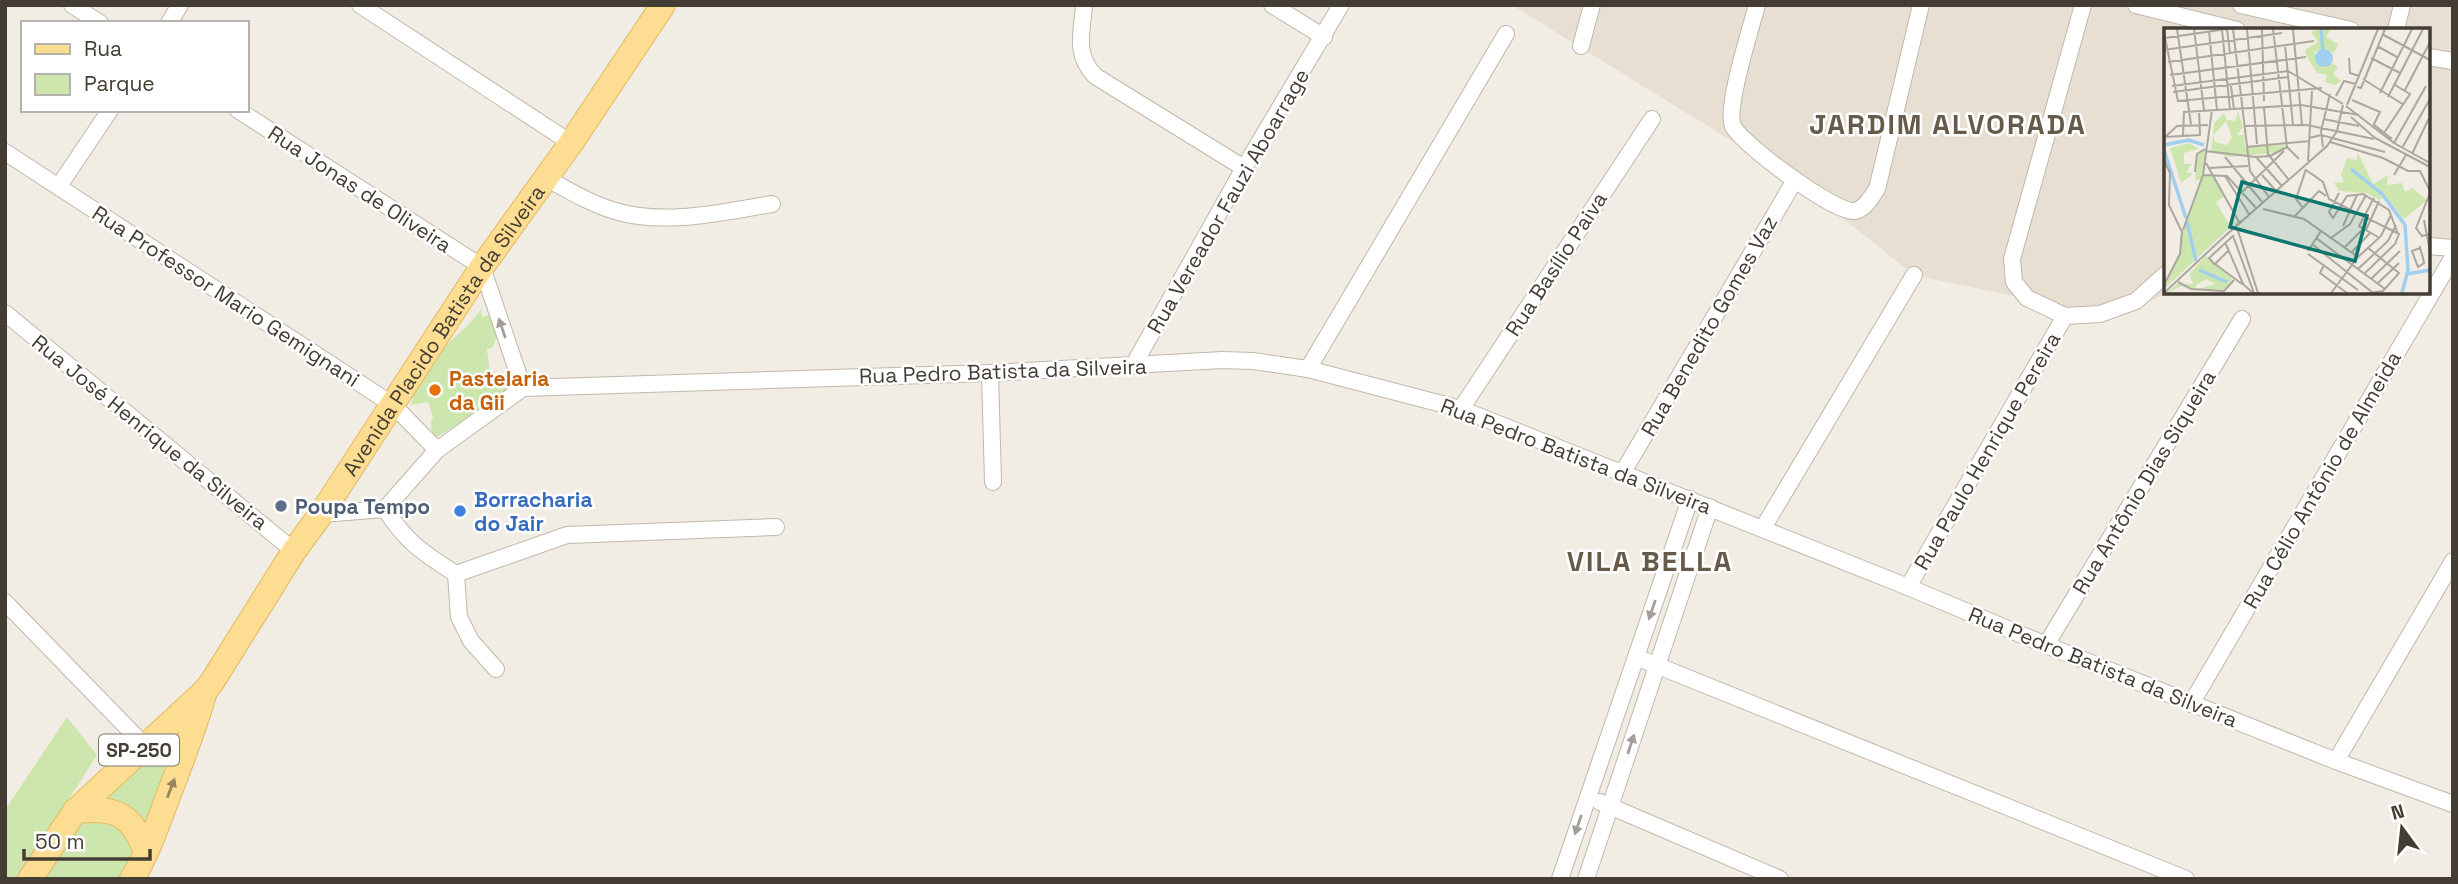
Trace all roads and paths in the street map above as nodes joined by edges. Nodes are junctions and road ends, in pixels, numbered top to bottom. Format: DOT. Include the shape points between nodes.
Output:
graph roads {
  1 [pos="72,5"];
  2 [pos="180,5"];
  3 [pos="360,5"];
  4 [pos="663,5"];
  5 [pos="1084,5"];
  6 [pos="1272,5"];
  7 [pos="1341,5"];
  8 [pos="1592,5"];
  9 [pos="1757,5"];
  10 [pos="1921,5"];
  11 [pos="2082,5"];
  12 [pos="2136,5"];
  13 [pos="2241,5"];
  14 [pos="2402,5"];
  15 [pos="97,21"];
  16 [pos="170,21"];
  17 [pos="2227,28"];
  18 [pos="2235,28"];
  19 [pos="2342,28"];
  20 [pos="2396,28"];
  21 [pos="1506,34"];
  22 [pos="1324,37"];
  23 [pos="1581,46"];
  24 [pos="2430,57"];
  25 [pos="2453,61"];
  26 [pos="109,112"];
  27 [pos="241,112"];
  28 [pos="1652,118"];
  29 [pos="570,143"];
  30 [pos="5,152"];
  31 [pos="1244,168"];
  32 [pos="546,178"];
  33 [pos="1795,180"];
  34 [pos="59,186"];
  35 [pos="772,204"];
  36 [pos="2430,246"];
  37 [pos="2453,248"];
  38 [pos="2453,257"];
  39 [pos="482,267"];
  40 [pos="1914,275"];
  41 [pos="2164,276"];
  42 [pos="5,313"];
  43 [pos="2065,316"];
  44 [pos="2242,319"];
  45 [pos="1133,366"];
  46 [pos="1308,369"];
  47 [pos="990,373"];
  48 [pos="523,388"];
  49 [pos="393,405"];
  50 [pos="1461,409"];
  51 [pos="437,450"];
  52 [pos="1623,472"];
  53 [pos="993,482"];
  54 [pos="1689,499"];
  55 [pos="1710,507"];
  56 [pos="385,509"];
  57 [pos="321,514"];
  58 [pos="776,527"];
  59 [pos="1763,528"];
  60 [pos="294,551"];
  61 [pos="2453,561"];
  62 [pos="456,574"];
  63 [pos="1909,587"];
  64 [pos="5,601"];
  65 [pos="2046,645"];
  66 [pos="1636,657"];
  67 [pos="1657,665"];
  68 [pos="496,669"];
  69 [pos="205,691"];
  70 [pos="2191,704"];
  71 [pos="144,745"];
  72 [pos="2336,761"];
  73 [pos="1588,797"];
  74 [pos="2453,804"];
  75 [pos="1610,806"];
  76 [pos="75,811"];
  77 [pos="140,865"];
  78 [pos="30,879"];
  79 [pos="1560,879"];
  80 [pos="1586,879"];
  81 [pos="1780,879"];
  82 [pos="2186,879"];
  1 -- 15 [label="street"];
  2 -- 16 [label="street"];
  3 -- 29 [label="street"];
  4 -- 29 [label="main road, Avenida Placido Batista da Silveira / SP-250"];
  5 -- 31 [label="street" via="1084,65"];
  6 -- 22 [label="street"];
  7 -- 22 [label="street, Rua Vereador Fauzi Aboarrage"];
  8 -- 23 [label="street"];
  9 -- 33 [label="street" via="1732,105 1732,124 1740,136"];
  10 -- 33 [label="street" via="1877,189 1864,206 1844,210"];
  11 -- 43 [label="street" via="2012,259 2014,282 2027,298"];
  12 -- 17 [label="street"];
  13 -- 18 [label="street"];
  13 -- 19 [label="street"];
  14 -- 20 [label="street"];
  21 -- 46 [label="street"];
  22 -- 31 [label="street, Rua Vereador Fauzi Aboarrage"];
  24 -- 25 [label="street"];
  26 -- 34 [label="street"];
  27 -- 39 [label="street, Rua Jonas de Oliveira"];
  28 -- 50 [label="street, Rua Basílio Paiva"];
  29 -- 32 [label="main road, Avenida Placido Batista da Silveira / SP-250"];
  30 -- 34 [label="street, Rua Professor Mario Gemignani"];
  31 -- 45 [label="street, Rua Vereador Fauzi Aboarrage"];
  32 -- 35 [label="street" via="597,205 639,215 682,216"];
  32 -- 39 [label="main road, Avenida Placido Batista da Silveira / SP-250"];
  33 -- 52 [label="street, Rua Benedito Gomes Vaz"];
  34 -- 49 [label="street, Rua Professor Mario Gemignani"];
  36 -- 37 [label="street"];
  38 -- 70 [label="street, Rua Célio Antônio de Almeida"];
  48 -- 39 [label="street, one-way"];
  39 -- 49 [label="main road, Avenida Placido Batista da Silveira / SP-250"];
  40 -- 59 [label="street"];
  41 -- 43 [label="street" via="2136,301 2100,314"];
  42 -- 60 [label="street, Rua José Henrique da Silveira"];
  43 -- 63 [label="street, Rua Paulo Henrique Pereira"];
  44 -- 65 [label="street, Rua Antônio Dias Siqueira"];
  45 -- 46 [label="street, Rua Pedro Batista da Silveira" via="1222,360"];
  45 -- 47 [label="street, Rua Pedro Batista da Silveira"];
  46 -- 50 [label="street, Rua Pedro Batista da Silveira"];
  47 -- 48 [label="street, Rua Pedro Batista da Silveira"];
  47 -- 53 [label="street"];
  48 -- 51 [label="street"];
  49 -- 51 [label="street, Rua Professor Mario Gemignani"];
  49 -- 57 [label="main road, Avenida Placido Batista da Silveira / SP-250"];
  50 -- 52 [label="street, Rua Pedro Batista da Silveira"];
  51 -- 56 [label="street"];
  52 -- 54 [label="street, Rua Pedro Batista da Silveira"];
  54 -- 55 [label="street, Rua Pedro Batista da Silveira"];
  54 -- 66 [label="street, one-way"];
  55 -- 59 [label="street, Rua Pedro Batista da Silveira"];
  55 -- 67 [label="street"];
  56 -- 57 [label="street"];
  56 -- 62 [label="street" via="400,532"];
  57 -- 60 [label="main road, Avenida Placido Batista da Silveira / SP-250"];
  58 -- 62 [label="street" via="568,535"];
  59 -- 63 [label="street, Rua Pedro Batista da Silveira"];
  60 -- 69 [label="main road, Avenida Placido Batista da Silveira / SP-250"];
  61 -- 72 [label="street"];
  62 -- 68 [label="street" via="459,617 471,641"];
  63 -- 65 [label="street, Rua Pedro Batista da Silveira"];
  64 -- 71 [label="street"];
  65 -- 70 [label="street, Rua Pedro Batista da Silveira"];
  66 -- 67 [label="street"];
  66 -- 73 [label="street"];
  75 -- 67 [label="street, one-way"];
  67 -- 82 [label="street"];
  69 -- 71 [label="main road, Avenida Placido Batista da Silveira / SP-250"];
  77 -- 69 [label="main road, Avenida Placido Batista da Silveira / SP-250, one-way"];
  70 -- 72 [label="street, Rua Pedro Batista da Silveira"];
  71 -- 76 [label="main road, Avenida Placido Batista da Silveira / SP-250"];
  72 -- 74 [label="street, Rua Pedro Batista da Silveira"];
  73 -- 75 [label="street"];
  73 -- 79 [label="street, one-way"];
  75 -- 80 [label="street"];
  75 -- 81 [label="street"];
  76 -- 77 [label="main road" via="107,810 124,816 134,825"];
  76 -- 78 [label="main road, Avenida Placido Batista da Silveira / SP-250"];
}
